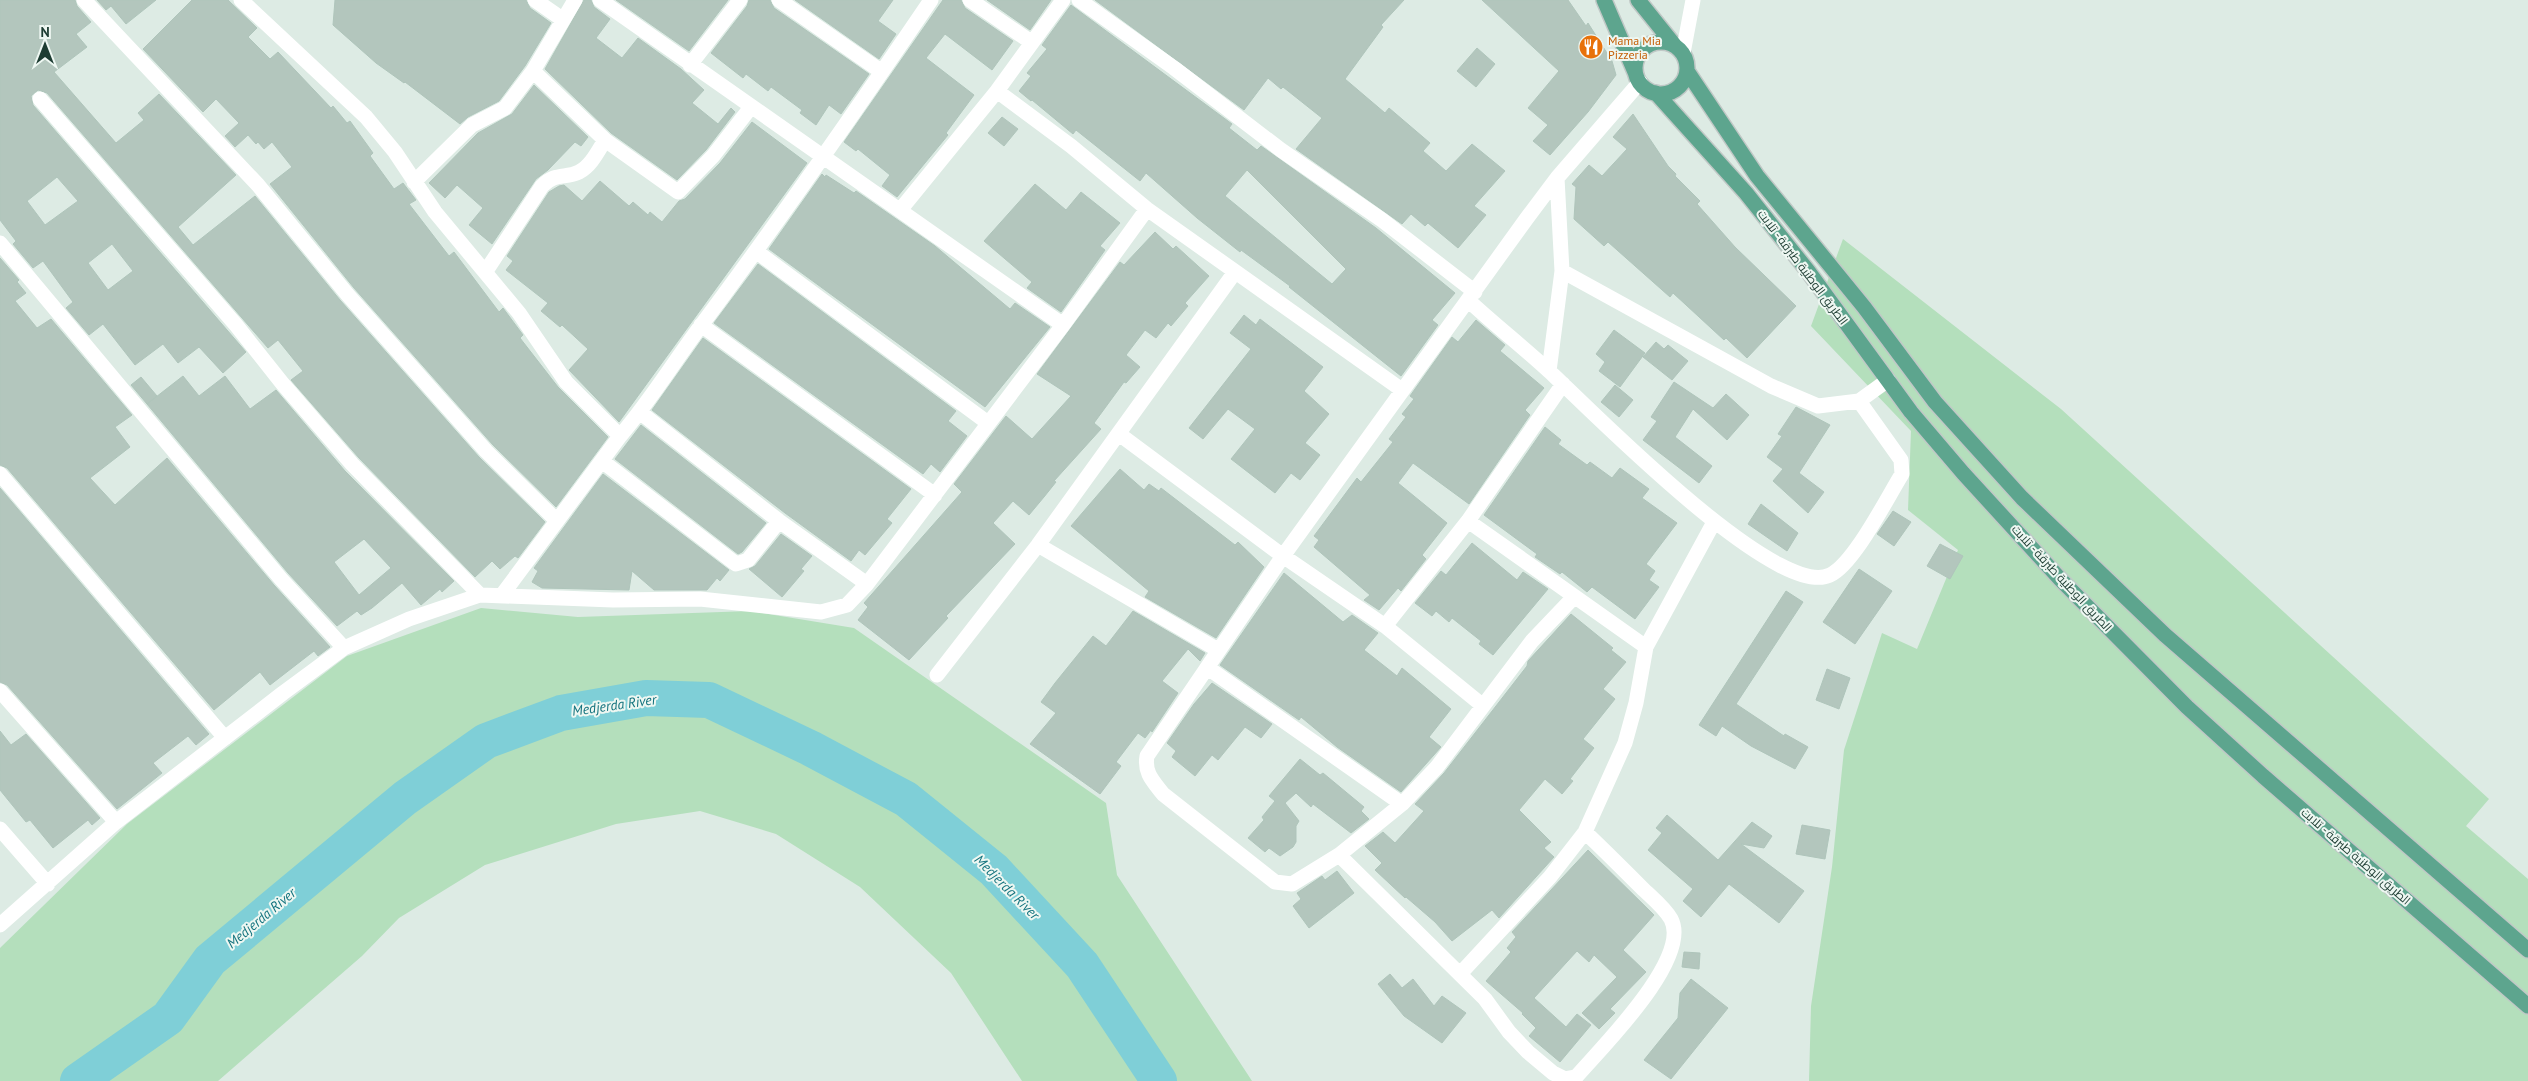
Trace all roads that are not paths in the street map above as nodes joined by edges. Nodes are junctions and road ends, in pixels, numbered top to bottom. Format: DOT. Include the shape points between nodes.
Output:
graph roads {
  1 [pos="84,0"];
  2 [pos="241,0"];
  3 [pos="537,0"];
  4 [pos="575,0"];
  5 [pos="600,0"];
  6 [pos="740,0"];
  7 [pos="779,0"];
  8 [pos="931,0"];
  9 [pos="970,0"];
  10 [pos="1063,0"];
  11 [pos="1079,0"];
  12 [pos="1604,0"];
  13 [pos="1638,0"];
  14 [pos="1693,0"];
  15 [pos="562,19"];
  16 [pos="1031,42"];
  17 [pos="1679,49"];
  18 [pos="690,65"];
  19 [pos="1687,70"];
  20 [pos="533,71"];
  21 [pos="882,72"];
  22 [pos="1638,78"];
  23 [pos="998,91"];
  24 [pos="1656,93"];
  25 [pos="40,99"];
  26 [pos="752,107"];
  27 [pos="605,140"];
  28 [pos="823,157"];
  29 [pos="1556,178"];
  30 [pos="414,182"];
  31 [pos="1147,209"];
  32 [pos="901,210"];
  33 [pos="0,243"];
  34 [pos="757,252"];
  35 [pos="486,271"];
  36 [pos="1562,271"];
  37 [pos="1235,272"];
  38 [pos="1472,296"];
  39 [pos="701,325"];
  40 [pos="1063,325"];
  41 [pos="1549,371"];
  42 [pos="1888,380"];
  43 [pos="1563,384"];
  44 [pos="1402,390"];
  45 [pos="1859,402"];
  46 [pos="641,413"];
  47 [pos="988,423"];
  48 [pos="1119,434"];
  49 [pos="620,436"];
  50 [pos="602,461"];
  51 [pos="0,474"];
  52 [pos="935,495"];
  53 [pos="557,521"];
  54 [pos="779,521"];
  55 [pos="1468,521"];
  56 [pos="1714,522"];
  57 [pos="1038,545"];
  58 [pos="1283,556"];
  59 [pos="867,584"];
  60 [pos="480,594"];
  61 [pos="502,594"];
  62 [pos="1573,598"];
  63 [pos="1385,626"];
  64 [pos="1646,647"];
  65 [pos="344,648"];
  66 [pos="1218,650"];
  67 [pos="1208,668"];
  68 [pos="937,674"];
  69 [pos="0,691"];
  70 [pos="1482,705"];
  71 [pos="225,738"];
  72 [pos="1402,804"];
  73 [pos="116,822"];
  74 [pos="0,829"];
  75 [pos="1585,832"];
  76 [pos="1339,855"];
  77 [pos="48,884"];
  78 [pos="0,925"];
  79 [pos="2528,950"];
  80 [pos="1460,974"];
  81 [pos="2528,1006"];
  1 -- 53 [label="street" via="258,185 347,294 474,437"];
  2 -- 30 [label="street" via="366,117 395,152"];
  3 -- 15 [label="street"];
  4 -- 15 [label="street"];
  5 -- 18 [label="street"];
  6 -- 18 [label="street"];
  7 -- 21 [label="street"];
  8 -- 21 [label="street"];
  9 -- 16 [label="street"];
  10 -- 16 [label="street"];
  11 -- 38 [label="street" via="1281,150 1382,220"];
  12 -- 22 [label="main road"];
  13 -- 17 [label="main road"];
  14 -- 17 [label="street"];
  15 -- 20 [label="street"];
  16 -- 23 [label="street"];
  17 -- 19 [label="main road"];
  17 -- 22 [label="main road" via="1658,42 1650,44 1638,57"];
  18 -- 26 [label="street"];
  19 -- 24 [label="main road" via="1680,86 1665,94"];
  19 -- 79 [label="main road, الطريق الوطنية طبرقة - تلابت" via="1757,176 1864,306 1934,402 2022,498 2165,635"];
  20 -- 27 [label="street"];
  20 -- 30 [label="street" via="505,108 472,125"];
  21 -- 28 [label="street"];
  22 -- 24 [label="main road" via="1648,90"];
  22 -- 29 [label="street"];
  23 -- 31 [label="street"];
  23 -- 32 [label="street"];
  24 -- 42 [label="main road, الطريق الوطنية طبرقة - تلابت" via="1746,193"];
  25 -- 60 [label="street" via="352,464"];
  26 -- 27 [label="street" via="680,192 668,187"];
  26 -- 28 [label="street"];
  27 -- 35 [label="street" via="585,169 556,176 542,186"];
  28 -- 32 [label="street"];
  28 -- 34 [label="street"];
  29 -- 36 [label="street"];
  29 -- 38 [label="street"];
  30 -- 35 [label="street" via="434,212"];
  31 -- 37 [label="street"];
  31 -- 40 [label="street"];
  32 -- 40 [label="street"];
  33 -- 65 [label="street" via="281,579"];
  34 -- 39 [label="street"];
  34 -- 47 [label="street"];
  35 -- 49 [label="street" via="520,313 566,382"];
  36 -- 41 [label="street"];
  36 -- 45 [label="street" via="1771,386 1818,406"];
  37 -- 44 [label="street"];
  37 -- 48 [label="street"];
  38 -- 41 [label="street"];
  38 -- 44 [label="street"];
  39 -- 46 [label="street"];
  39 -- 52 [label="street"];
  40 -- 47 [label="street"];
  41 -- 43 [label="street"];
  42 -- 45 [label="street"];
  42 -- 81 [label="main road, الطريق الوطنية طبرقة - تلابت" via="1963,473 2060,579 2187,706"];
  43 -- 55 [label="street"];
  43 -- 56 [label="street"];
  44 -- 58 [label="street"];
  45 -- 56 [label="street" via="1901,460 1902,474 1847,562 1830,576 1812,578 1792,572"];
  46 -- 49 [label="street"];
  46 -- 54 [label="street"];
  47 -- 52 [label="street"];
  48 -- 57 [label="street"];
  48 -- 58 [label="street"];
  49 -- 50 [label="street"];
  50 -- 53 [label="street"];
  50 -- 54 [label="street" via="736,564 748,560"];
  51 -- 71 [label="street"];
  52 -- 59 [label="street"];
  53 -- 61 [label="street"];
  54 -- 59 [label="street"];
  55 -- 62 [label="street"];
  55 -- 63 [label="street"];
  56 -- 64 [label="street"];
  57 -- 66 [label="street"];
  57 -- 68 [label="street"];
  58 -- 63 [label="street"];
  58 -- 66 [label="street"];
  59 -- 61 [label="street" via="847,605 821,612 700,599 613,600"];
  60 -- 61 [label="street"];
  60 -- 65 [label="street" via="400,622"];
  62 -- 64 [label="street"];
  62 -- 70 [label="street" via="1532,641"];
  63 -- 70 [label="street"];
  64 -- 75 [label="street" via="1625,743"];
  65 -- 71 [label="street"];
  66 -- 67 [label="street"];
  67 -- 72 [label="street"];
  67 -- 76 [label="street" via="1147,756 1145,766 1148,775 1163,794 1275,882 1292,884"];
  69 -- 73 [label="street"];
  70 -- 72 [label="street" via="1437,767"];
  71 -- 73 [label="street"];
  72 -- 76 [label="street"];
  73 -- 77 [label="street"];
  74 -- 77 [label="street"];
  75 -- 80 [label="street" via="1550,878"];
  75 -- 80 [label="street" via="1671,920 1670,950 1658,980 1623,1024 1576,1077 1565,1079 1528,1052"];
  76 -- 80 [label="street"];
  77 -- 78 [label="street"];
}
